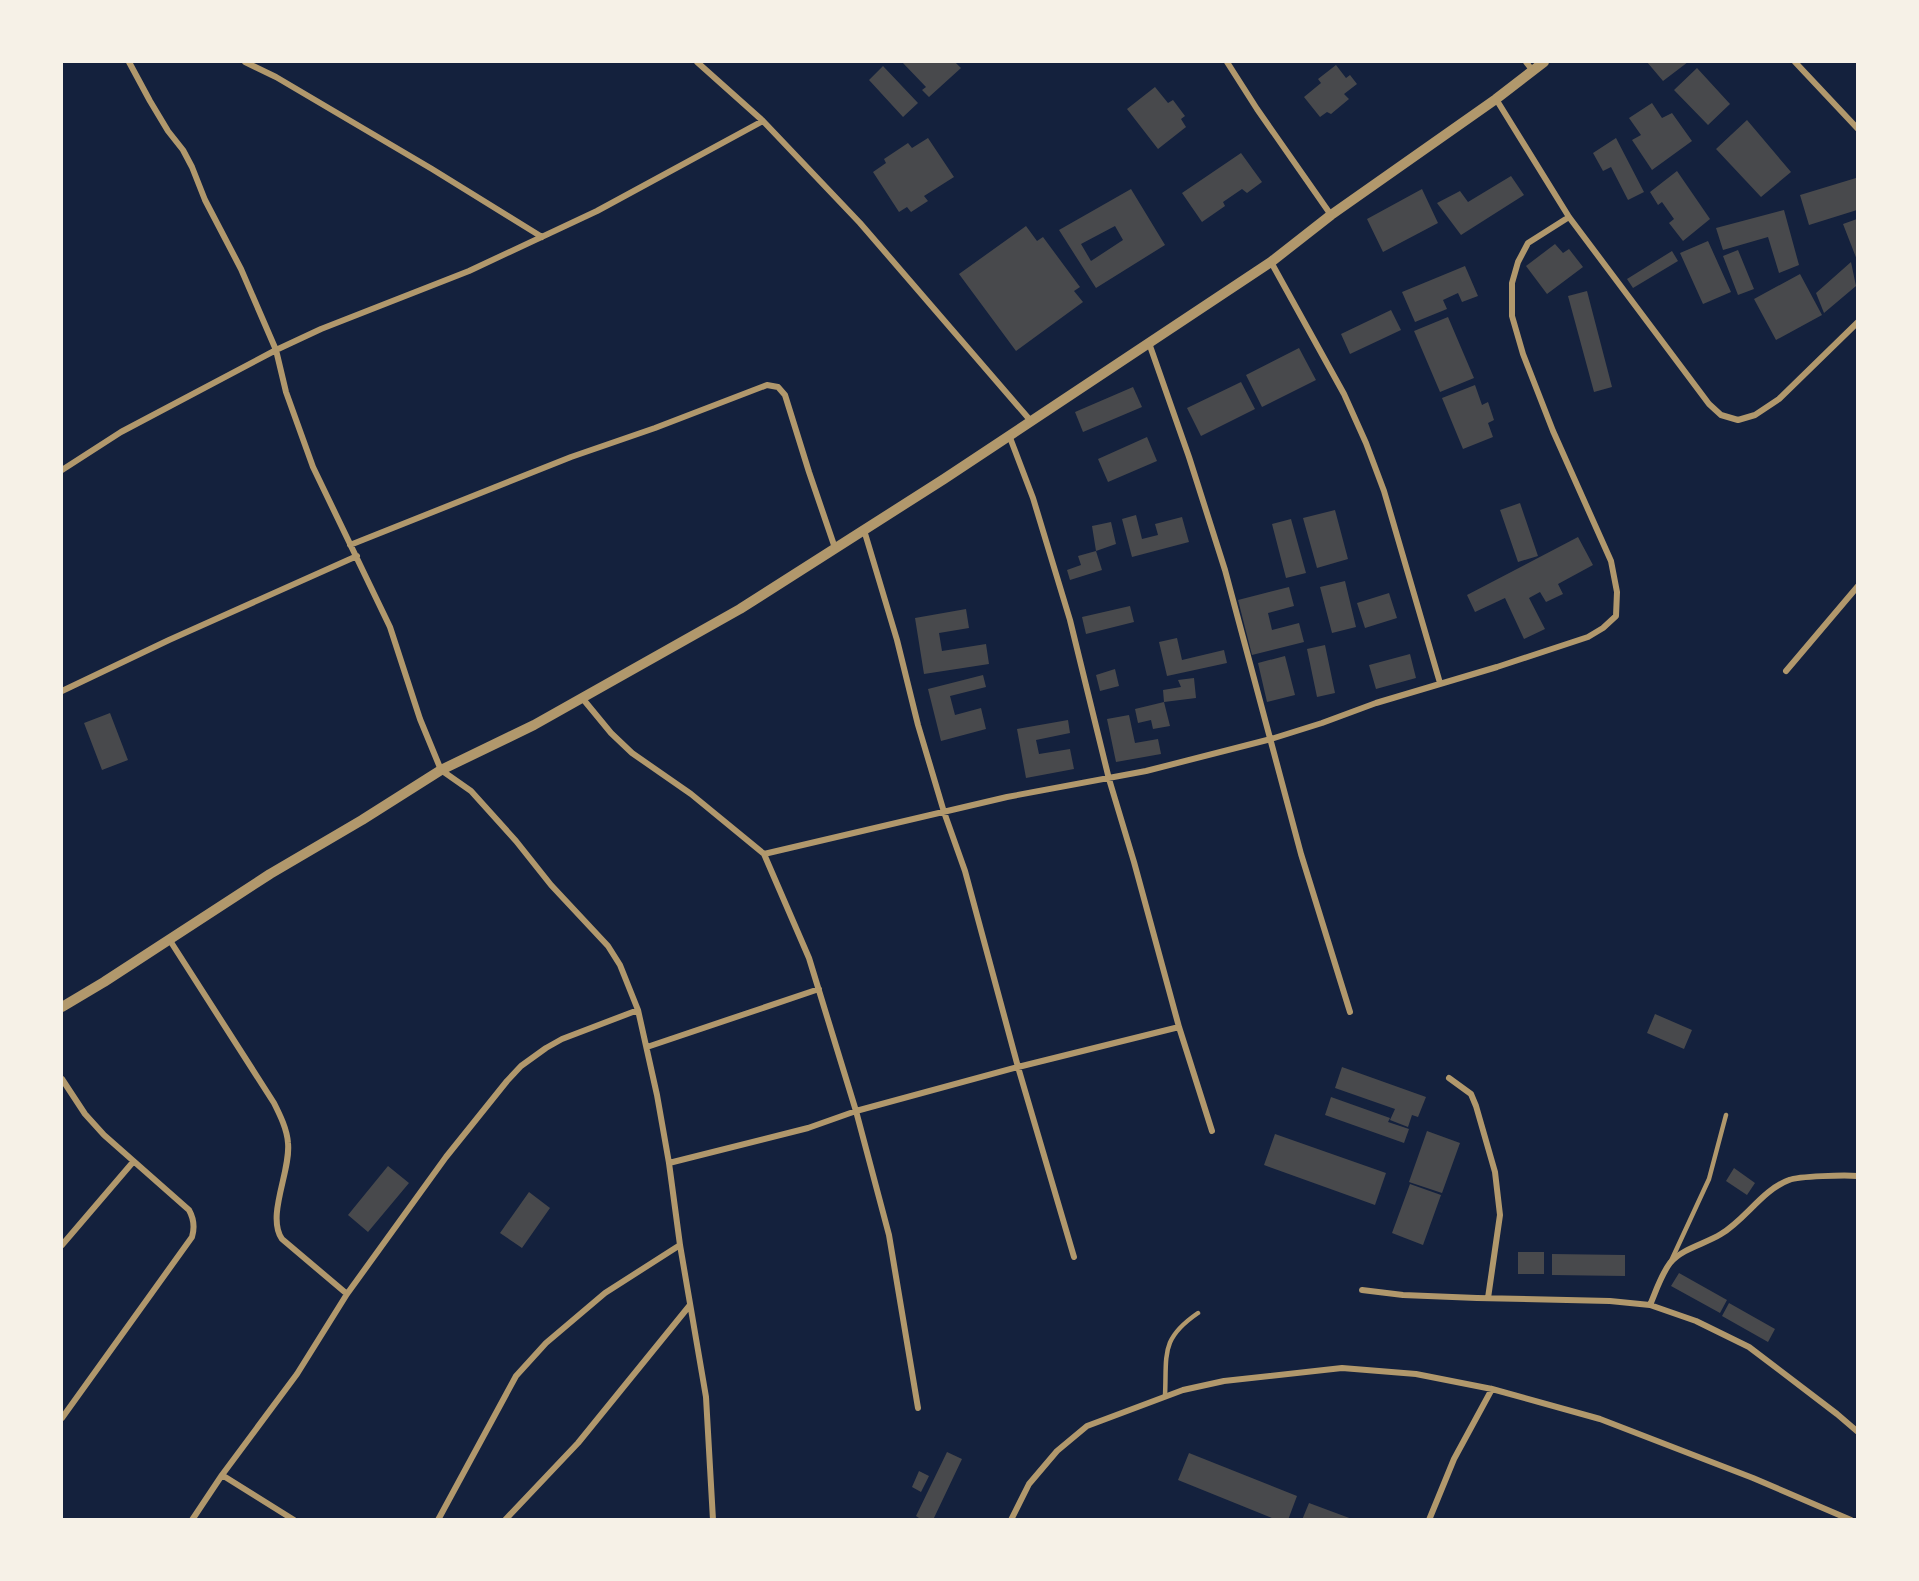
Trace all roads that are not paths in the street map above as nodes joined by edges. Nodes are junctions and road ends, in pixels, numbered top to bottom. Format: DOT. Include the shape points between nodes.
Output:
graph roads {
  1 [pos="129,62"];
  2 [pos="245,62"];
  3 [pos="698,62"];
  4 [pos="1227,62"];
  5 [pos="1544,62"];
  6 [pos="1795,62"];
  7 [pos="1529,66"];
  8 [pos="1496,99"];
  9 [pos="763,121"];
  10 [pos="1857,129"];
  11 [pos="1331,215"];
  12 [pos="1569,217"];
  13 [pos="542,237"];
  14 [pos="1271,262"];
  15 [pos="1857,322"];
  16 [pos="1149,343"];
  17 [pos="276,350"];
  18 [pos="1030,420"];
  19 [pos="1009,435"];
  20 [pos="62,470"];
  21 [pos="864,530"];
  22 [pos="351,545"];
  23 [pos="835,548"];
  24 [pos="357,556"];
  25 [pos="1857,586"];
  26 [pos="1786,671"];
  27 [pos="1440,683"];
  28 [pos="62,691"];
  29 [pos="583,699"];
  30 [pos="1271,739"];
  31 [pos="441,770"];
  32 [pos="1109,779"];
  33 [pos="944,813"];
  34 [pos="764,854"];
  35 [pos="169,939"];
  36 [pos="819,989"];
  37 [pos="62,1007"];
  38 [pos="638,1010"];
  39 [pos="1350,1012"];
  40 [pos="1179,1027"];
  41 [pos="647,1047"];
  42 [pos="1018,1067"];
  43 [pos="1449,1077"];
  44 [pos="62,1079"];
  45 [pos="856,1111"];
  46 [pos="1726,1115"];
  47 [pos="1212,1131"];
  48 [pos="133,1162"];
  49 [pos="669,1163"];
  50 [pos="1857,1176"];
  51 [pos="62,1245"];
  52 [pos="680,1245"];
  53 [pos="1074,1257"];
  54 [pos="1671,1262"];
  55 [pos="1362,1290"];
  56 [pos="347,1294"];
  57 [pos="1488,1298"];
  58 [pos="690,1305"];
  59 [pos="1650,1305"];
  60 [pos="1198,1313"];
  61 [pos="1492,1389"];
  62 [pos="1165,1396"];
  63 [pos="918,1408"];
  64 [pos="62,1418"];
  65 [pos="1857,1432"];
  66 [pos="222,1475"];
  67 [pos="1857,1514"];
  68 [pos="192,1520"];
  69 [pos="294,1520"];
  70 [pos="438,1520"];
  71 [pos="505,1520"];
  72 [pos="713,1520"];
  73 [pos="1011,1520"];
  74 [pos="1429,1520"];
  75 [pos="1853,1520"];
  1 -- 17 [label="street" via="192,167"];
  2 -- 13 [label="street" via="285,82"];
  3 -- 9 [label="street"];
  4 -- 11 [label="street"];
  5 -- 7 [label="street"];
  6 -- 10 [label="street"];
  7 -- 8 [label="street"];
  8 -- 11 [label="street"];
  8 -- 12 [label="street"];
  9 -- 13 [label="street"];
  9 -- 18 [label="street" via="861,223"];
  11 -- 14 [label="street"];
  12 -- 15 [label="street" via="1721,415 1738,420 1755,415 1779,399"];
  12 -- 27 [label="street" via="1528,243 1512,283 1512,316 1553,431 1611,561 1617,592 1616,616 1588,637"];
  13 -- 17 [label="street"];
  14 -- 16 [label="street"];
  14 -- 27 [label="street" via="1344,394 1366,443 1384,491"];
  16 -- 18 [label="street"];
  16 -- 30 [label="street" via="1225,570"];
  17 -- 20 [label="street" via="121,432"];
  17 -- 22 [label="street" via="286,392 310,458"];
  18 -- 19 [label="street"];
  19 -- 21 [label="street"];
  19 -- 32 [label="street" via="1033,498 1070,620"];
  21 -- 23 [label="street"];
  21 -- 33 [label="street"];
  22 -- 23 [label="street" via="571,457 767,385 778,387 785,395"];
  22 -- 24 [label="street"];
  23 -- 29 [label="street" via="740,609"];
  24 -- 28 [label="street"];
  24 -- 31 [label="street" via="390,627"];
  25 -- 26 [label="street"];
  27 -- 30 [label="street"];
  29 -- 31 [label="street"];
  29 -- 34 [label="street" via="632,753 691,794"];
  30 -- 32 [label="street"];
  30 -- 39 [label="street" via="1301,854"];
  31 -- 35 [label="street"];
  31 -- 38 [label="street" via="471,791 608,946"];
  32 -- 33 [label="street"];
  32 -- 40 [label="street"];
  33 -- 34 [label="street"];
  33 -- 42 [label="street" via="965,871"];
  34 -- 36 [label="street"];
  35 -- 37 [label="street"];
  35 -- 56 [label="street" via="282,1120 288,1157 277,1215 278,1233"];
  36 -- 41 [label="street"];
  36 -- 45 [label="street"];
  38 -- 41 [label="street"];
  38 -- 56 [label="street" via="562,1039 521,1066 446,1156"];
  40 -- 42 [label="street"];
  40 -- 47 [label="street"];
  41 -- 49 [label="street"];
  42 -- 45 [label="street"];
  42 -- 53 [label="street"];
  43 -- 57 [label="street" via="1471,1094 1495,1172 1500,1215"];
  44 -- 48 [label="street" via="85,1114"];
  45 -- 49 [label="street" via="808,1128"];
  45 -- 63 [label="street" via="889,1235"];
  46 -- 54 [label="lane" via="1709,1179"];
  48 -- 51 [label="street"];
  48 -- 64 [label="street" via="189,1210 195,1229"];
  49 -- 52 [label="street"];
  50 -- 54 [label="street" via="1791,1179 1774,1188 1742,1220"];
  52 -- 58 [label="street"];
  52 -- 70 [label="street" via="605,1293 546,1343 516,1376"];
  54 -- 59 [label="street"];
  55 -- 57 [label="street"];
  56 -- 66 [label="street" via="297,1374"];
  57 -- 59 [label="street"];
  58 -- 71 [label="street" via="578,1443"];
  58 -- 72 [label="street" via="706,1397"];
  59 -- 65 [label="street" via="1696,1321 1749,1347"];
  60 -- 62 [label="lane" via="1182,1324 1171,1339"];
  61 -- 62 [label="street" via="1416,1374 1342,1368 1224,1381"];
  61 -- 74 [label="street" via="1454,1458"];
  61 -- 75 [label="street" via="1600,1419"];
  62 -- 73 [label="street" via="1087,1426 1056,1451 1029,1484"];
  66 -- 68 [label="street"];
  66 -- 69 [label="street"];
  67 -- 75 [label="street"];
}
